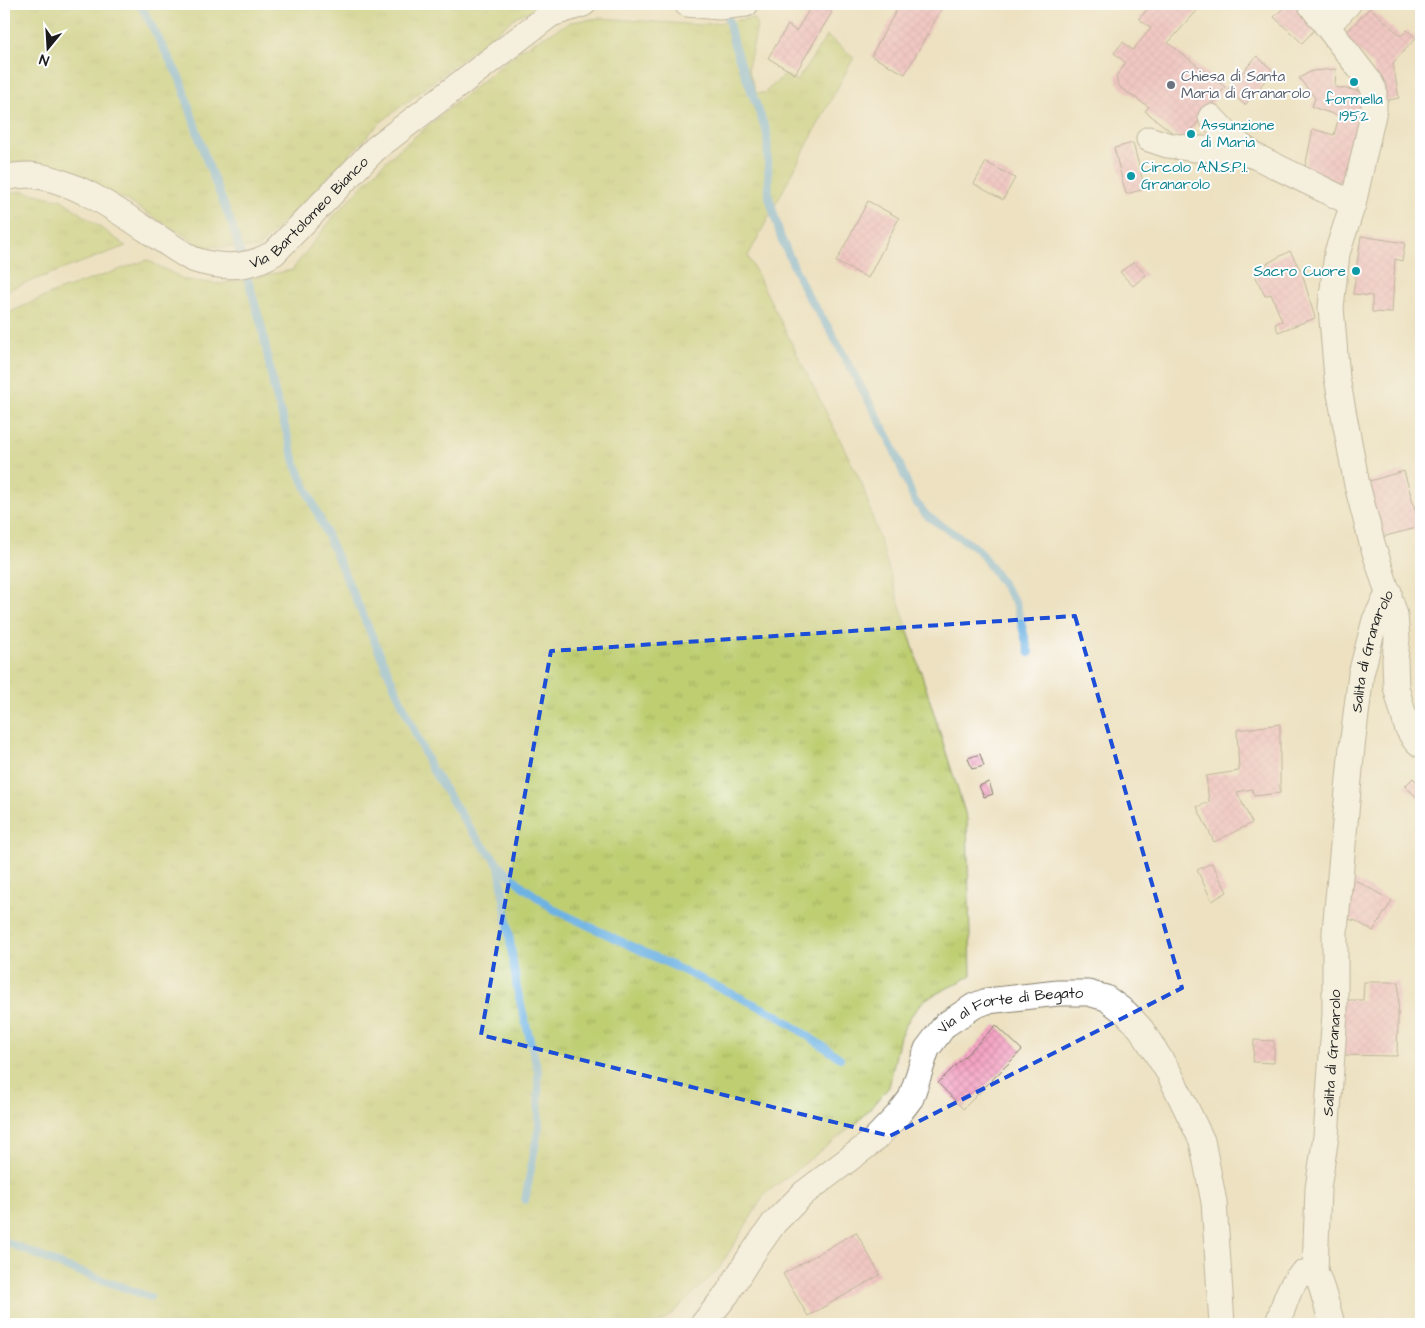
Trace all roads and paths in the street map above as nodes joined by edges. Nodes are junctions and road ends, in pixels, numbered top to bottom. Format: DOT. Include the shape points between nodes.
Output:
graph roads {
  1 [pos="583,4"];
  2 [pos="687,4"];
  3 [pos="746,4"];
  4 [pos="1310,4"];
  5 [pos="1348,4"];
  6 [pos="1327,26"];
  7 [pos="1211,117"];
  8 [pos="1149,138"];
  9 [pos="1255,156"];
  10 [pos="4,178"];
  11 [pos="1353,204"];
  12 [pos="1389,592"];
  13 [pos="1421,746"];
  14 [pos="1315,1272"];
  15 [pos="703,1324"];
  16 [pos="1222,1324"];
  17 [pos="1278,1324"];
  18 [pos="1332,1324"];
  1 -- 10 [label="street, Via Bartolomeo Bianco" via="551,14 376,149 264,260 223,267 207,264 192,259 106,205 60,181 30,175"];
  2 -- 3 [label="street" via="718,7"];
  4 -- 6 [label="street, Salita di Granarolo"];
  5 -- 6 [label="street"];
  6 -- 11 [label="street, Salita di Granarolo" via="1374,90 1374,110"];
  7 -- 9 [label="street" via="1232,139"];
  8 -- 9 [label="street" via="1167,145 1229,149"];
  9 -- 11 [label="street"];
  11 -- 12 [label="street, Salita di Granarolo" via="1337,253 1331,307 1337,378 1357,485"];
  12 -- 13 [label="street" via="1397,639 1396,687 1407,726"];
  12 -- 14 [label="street, Salita di Granarolo" via="1375,620 1362,674 1352,747 1335,931 1335,1014 1318,1188"];
  14 -- 17 [label="street" via="1306,1271 1298,1276"];
  14 -- 18 [label="street"];
  15 -- 16 [label="street, Via al Forte di Begato" via="774,1223 804,1193 873,1141 898,1115 911,1098 927,1049 945,1025 987,1001 1088,993 1106,998 1141,1029 1169,1073 1202,1141 1214,1202"];
}
